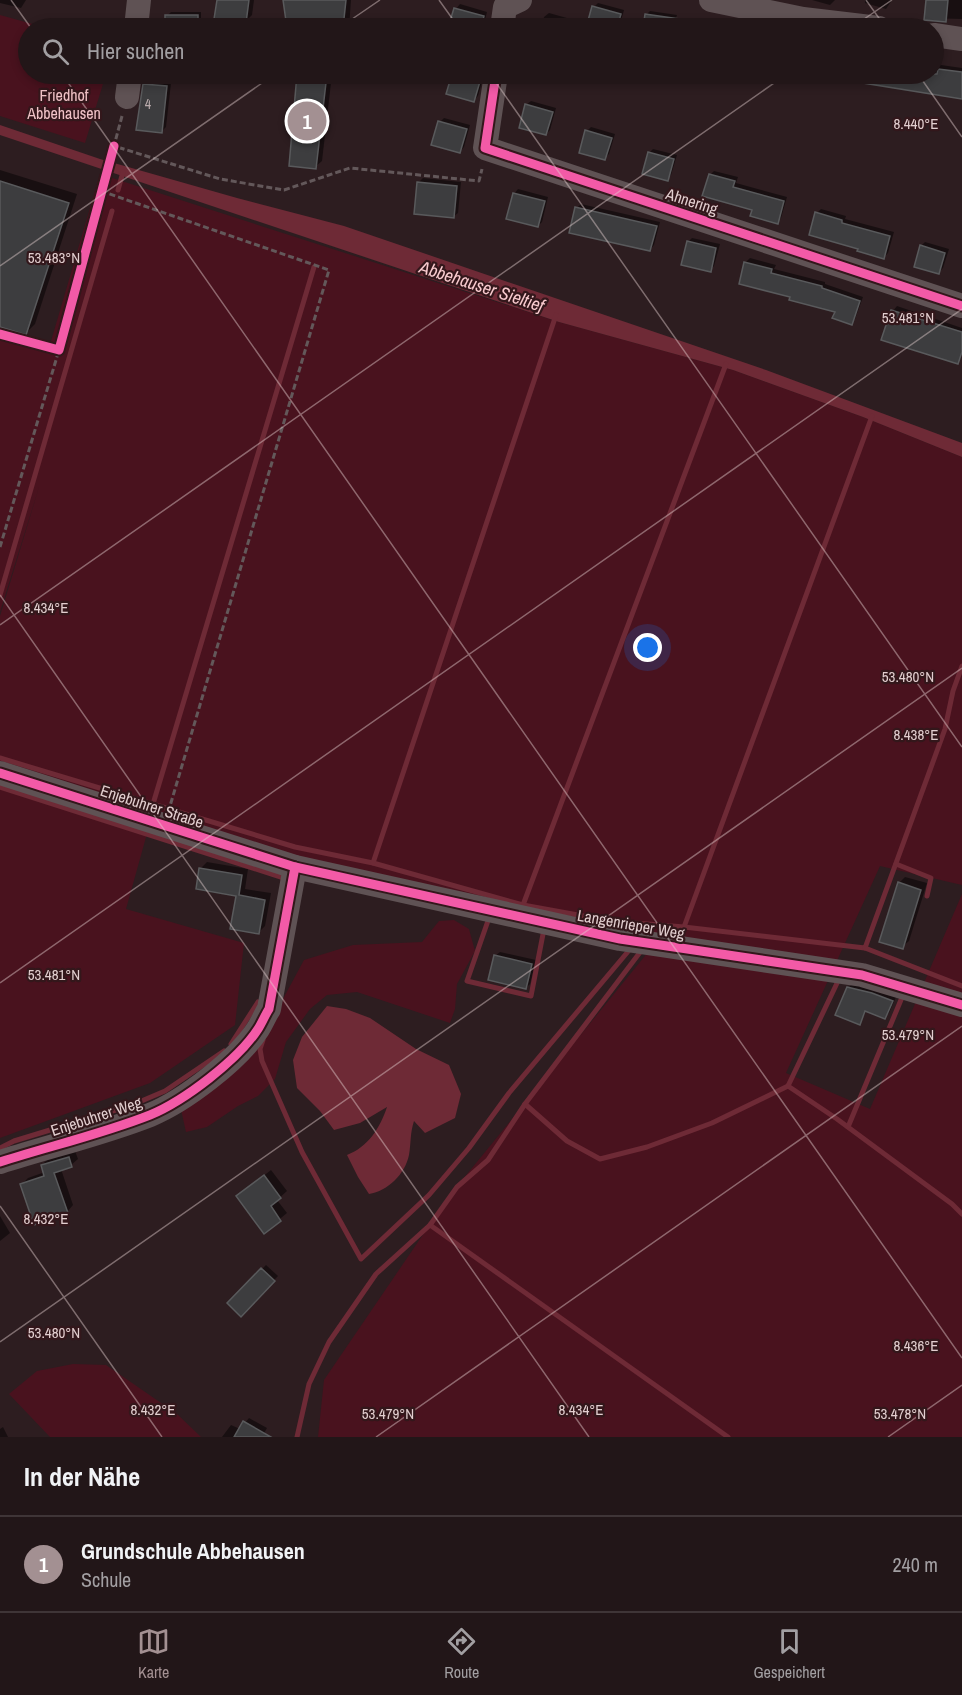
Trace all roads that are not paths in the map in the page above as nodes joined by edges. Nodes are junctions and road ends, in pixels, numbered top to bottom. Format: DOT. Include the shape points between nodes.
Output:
graph roads {
  1 [pos="139,0"];
  2 [pos="520,0"];
  3 [pos="711,0"];
  4 [pos="137,18"];
  5 [pos="504,18"];
  6 [pos="798,18"];
  7 [pos="944,37"];
  8 [pos="962,39"];
  9 [pos="129,84"];
  10 [pos="495,84"];
  11 [pos="127,97"];
  12 [pos="962,306"];
  13 [pos="0,773"];
  14 [pos="296,867"];
  15 [pos="962,1005"];
  16 [pos="0,1162"];
  1 -- 4 [label="street"];
  2 -- 5 [label="street" via="506,8"];
  3 -- 6 [label="street"];
  7 -- 8 [label="street"];
  9 -- 11 [label="street"];
  10 -- 12 [label="street, Ahnering" via="485,148"];
  13 -- 14 [label="street, Enjebuhrer Straße"];
  14 -- 15 [label="street, Langenrieper Weg" via="620,939 862,975"];
  14 -- 16 [label="street, Enjebuhrer Weg" via="268,1009 241,1050 216,1073 152,1114"];
}
